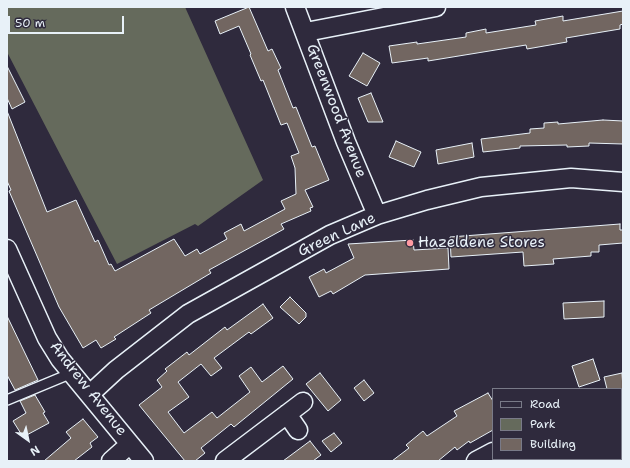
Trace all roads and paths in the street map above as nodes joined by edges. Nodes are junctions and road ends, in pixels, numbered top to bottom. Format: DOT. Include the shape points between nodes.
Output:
graph roads {
  1 [pos="295,7"];
  2 [pos="436,7"];
  3 [pos="306,32"];
  4 [pos="623,182"];
  5 [pos="377,215"];
  6 [pos="7,249"];
  7 [pos="72,373"];
  8 [pos="90,394"];
  9 [pos="7,400"];
  10 [pos="303,402"];
  11 [pos="287,414"];
  12 [pos="298,430"];
  13 [pos="130,444"];
  14 [pos="492,453"];
  15 [pos="111,461"];
  16 [pos="144,461"];
  17 [pos="225,461"];
  18 [pos="476,461"];
  1 -- 3 [label="street, Greenwood Avenue"];
  2 -- 3 [label="street"];
  3 -- 5 [label="street, Greenwood Avenue" via="346,142"];
  4 -- 5 [label="street, Green Lane" via="570,178 481,187"];
  5 -- 8 [label="street, Green Lane" via="330,235 188,314 116,370"];
  6 -- 7 [label="street, Andrew Avenue" via="47,338"];
  7 -- 8 [label="street, Andrew Avenue"];
  7 -- 9 [label="lane"];
  8 -- 13 [label="street, Andrew Avenue"];
  10 -- 11 [label="street"];
  11 -- 12 [label="street"];
  11 -- 17 [label="street"];
  13 -- 15 [label="street"];
  13 -- 16 [label="street, Andrew Avenue"];
  14 -- 18 [label="street"];
}
